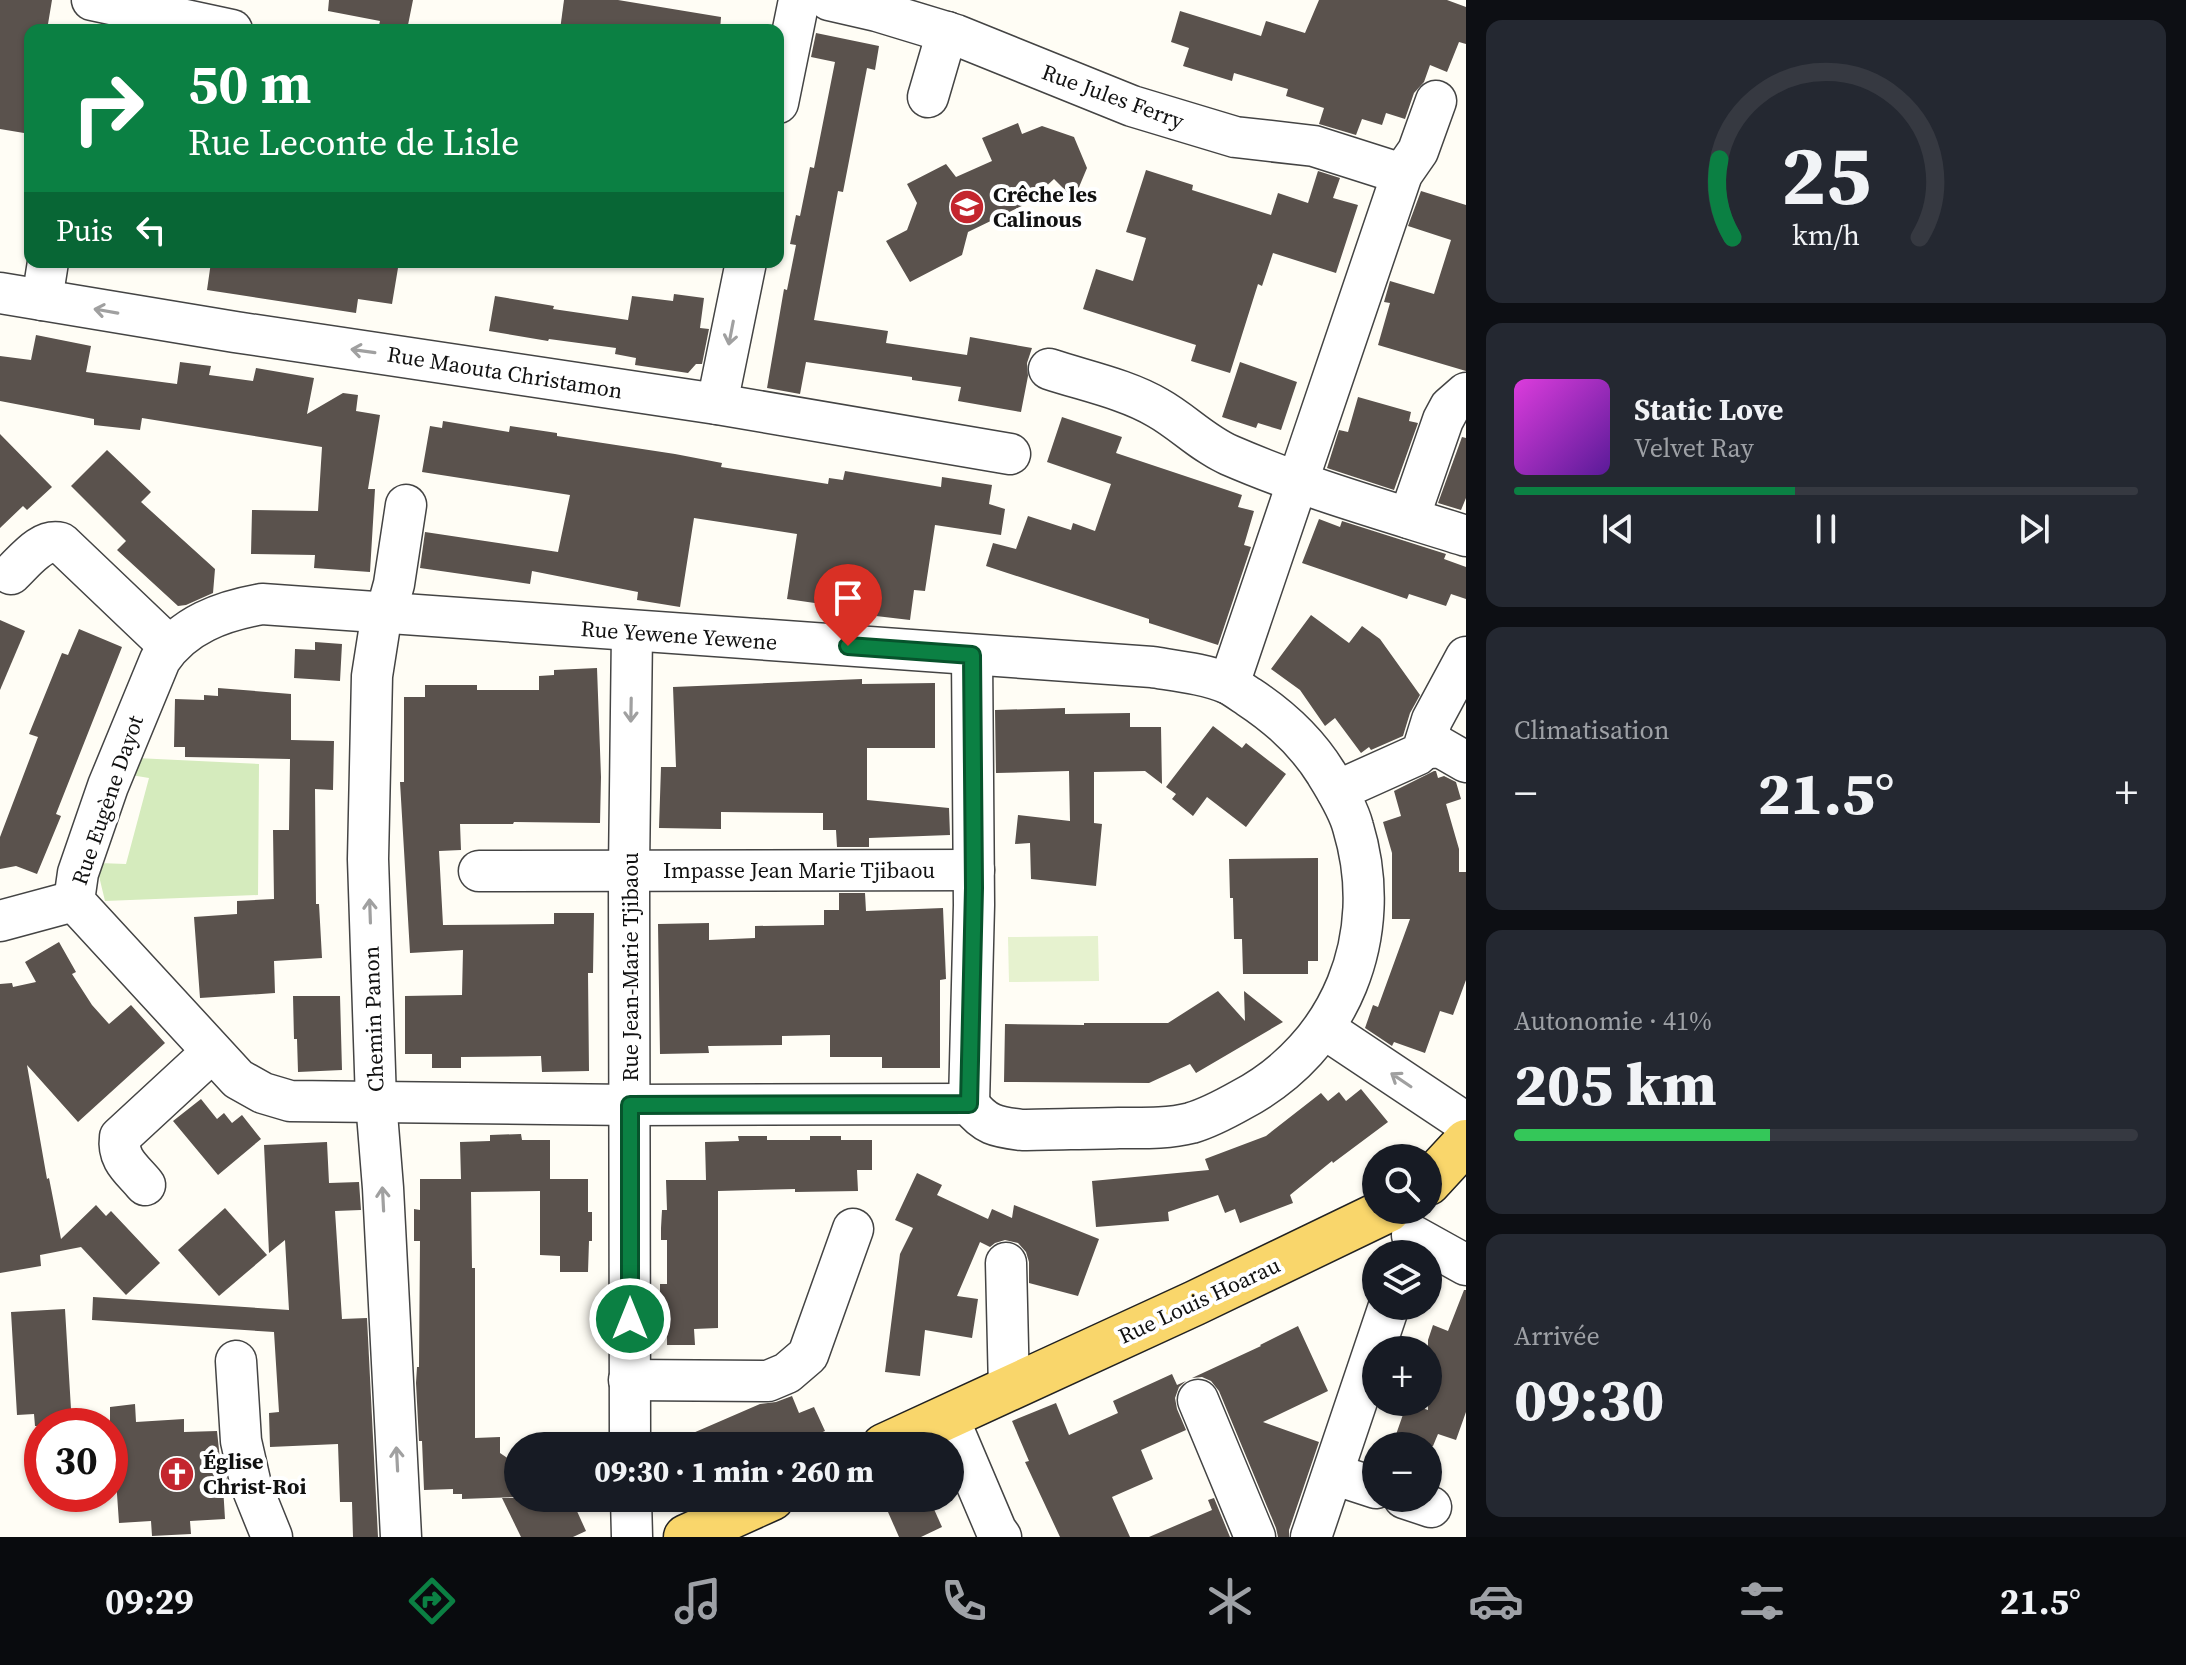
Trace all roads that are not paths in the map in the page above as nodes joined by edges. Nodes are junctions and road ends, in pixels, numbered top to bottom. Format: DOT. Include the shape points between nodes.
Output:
graph roads {
  1 [pos="92,0"];
  2 [pos="799,0"];
  3 [pos="829,0"];
  4 [pos="88,24"];
  5 [pos="204,24"];
  6 [pos="947,32"];
  7 [pos="784,74"];
  8 [pos="928,97"];
  9 [pos="1454,97"];
  10 [pos="1402,174"];
  11 [pos="745,268"];
  12 [pos="45,281"];
  13 [pos="0,293"];
  14 [pos="1049,369"];
  15 [pos="1466,393"];
  16 [pos="717,404"];
  17 [pos="1010,454"];
  18 [pos="1297,480"];
  19 [pos="406,505"];
  20 [pos="1409,518"];
  21 [pos="1466,536"];
  22 [pos="11,574"];
  23 [pos="386,613"];
  24 [pos="632,632"];
  25 [pos="169,646"];
  26 [pos="972,655"];
  27 [pos="1466,657"];
  28 [pos="1229,684"];
  29 [pos="1423,749"];
  30 [pos="1466,762"];
  31 [pos="1337,791"];
  32 [pos="629,870"];
  33 [pos="974,870"];
  34 [pos="479,871"];
  35 [pos="74,901"];
  36 [pos="0,921"];
  37 [pos="1325,1029"];
  38 [pos="212,1052"];
  39 [pos="376,1101"];
  40 [pos="969,1104"];
  41 [pos="630,1105"];
  42 [pos="1466,1123"];
  43 [pos="1466,1142"];
  44 [pos="1442,1168"];
  45 [pos="145,1185"];
  46 [pos="1405,1227"];
  47 [pos="853,1229"];
  48 [pos="1006,1263"];
  49 [pos="1466,1265"];
  50 [pos="1384,1320"];
  51 [pos="236,1361"];
  52 [pos="629,1380"];
  53 [pos="1009,1389"];
  54 [pos="1198,1400"];
  55 [pos="948,1417"];
  56 [pos="630,1432"];
  57 [pos="915,1432"];
  58 [pos="1333,1474"];
  59 [pos="1362,1483"];
  60 [pos="631,1512"];
  61 [pos="741,1512"];
  62 [pos="272,1537"];
  63 [pos="401,1537"];
  64 [pos="632,1537"];
  65 [pos="686,1537"];
  66 [pos="1001,1537"];
  67 [pos="1255,1537"];
  68 [pos="1311,1537"];
  1 -- 4 [label="street"];
  1 -- 5 [label="street"];
  2 -- 7 [label="street"];
  3 -- 6 [label="street, Rue Jules Ferry"];
  6 -- 8 [label="street"];
  6 -- 10 [label="street, Rue Jules Ferry" via="1132,106 1235,137 1314,146"];
  9 -- 10 [label="street"];
  10 -- 18 [label="street"];
  11 -- 16 [label="street, one-way"];
  12 -- 13 [label="street, Rue Maouta Christamon"];
  16 -- 12 [label="street, Rue Maouta Christamon, one-way" via="235,332"];
  14 -- 18 [label="street" via="1155,406 1211,447"];
  15 -- 20 [label="street" via="1443,420"];
  16 -- 17 [label="street, Rue Maouta Christamon"];
  18 -- 20 [label="street"];
  18 -- 28 [label="street"];
  19 -- 23 [label="street, Chemin Panon"];
  20 -- 21 [label="street"];
  22 -- 25 [label="street" via="45,543 61,543"];
  23 -- 24 [label="street, Rue Yewene Yewene"];
  23 -- 25 [label="street, Rue Eugène Dayot" via="262,604 235,608"];
  39 -- 23 [label="street, Chemin Panon, one-way" via="368,859 370,737 372,676"];
  24 -- 26 [label="street, Rue Yewene Yewene"];
  24 -- 32 [label="street, Rue Jean-Marie Tjibaou, one-way"];
  25 -- 35 [label="street, Rue Eugène Dayot" via="108,786 78,873"];
  26 -- 28 [label="street, Rue Yewene Yewene" via="1152,667"];
  26 -- 33 [label="street"];
  27 -- 29 [label="street" via="1432,720"];
  28 -- 31 [label="street, Rue Yewene Yewene" via="1282,720 1312,750"];
  29 -- 30 [label="street" via="1440,747"];
  29 -- 31 [label="street"];
  31 -- 37 [label="street, Rue Yewene Yewene" via="1362,864 1364,913 1351,974"];
  32 -- 33 [label="street, Impasse Jean Marie Tjibaou"];
  32 -- 34 [label="street, Impasse Jean Marie Tjibaou"];
  32 -- 41 [label="street, Rue Jean-Marie Tjibaou"];
  33 -- 40 [label="street"];
  35 -- 36 [label="street"];
  35 -- 38 [label="street, Rue Eugène Dayot"];
  37 -- 40 [label="street, Rue Yewene Yewene" via="1261,1089 1190,1123 1022,1130 989,1124"];
  42 -- 37 [label="street, one-way"];
  38 -- 39 [label="street, Rue Eugène Dayot" via="238,1079 263,1093 290,1101"];
  38 -- 45 [label="street" via="120,1137 121,1157"];
  39 -- 41 [label="street, Rue Eugène Dayot"];
  63 -- 39 [label="street, Chemin Panon, one-way"];
  40 -- 41 [label="street, Rue Eugène Dayot"];
  41 -- 52 [label="street, Rue Jean-Marie Tjibaou"];
  43 -- 44 [label="main road"];
  46 -- 49 [label="street"];
  46 -- 53 [label="main road, Rue Louis Hoarau" via="1195,1303"];
  47 -- 52 [label="street" via="808,1355 787,1373 768,1381"];
  48 -- 53 [label="street"];
  50 -- 58 [label="street"];
  51 -- 62 [label="street" via="241,1441 251,1485"];
  52 -- 56 [label="street, Rue Jean-Marie Tjibaou"];
  53 -- 55 [label="main road, Rue Louis Hoarau"];
  54 -- 67 [label="street"];
  55 -- 57 [label="main road, Rue Louis Hoarau"];
  55 -- 66 [label="street"];
  58 -- 59 [label="street"];
  58 -- 68 [label="street"];
  60 -- 64 [label="street"];
  61 -- 65 [label="main road"];
}
